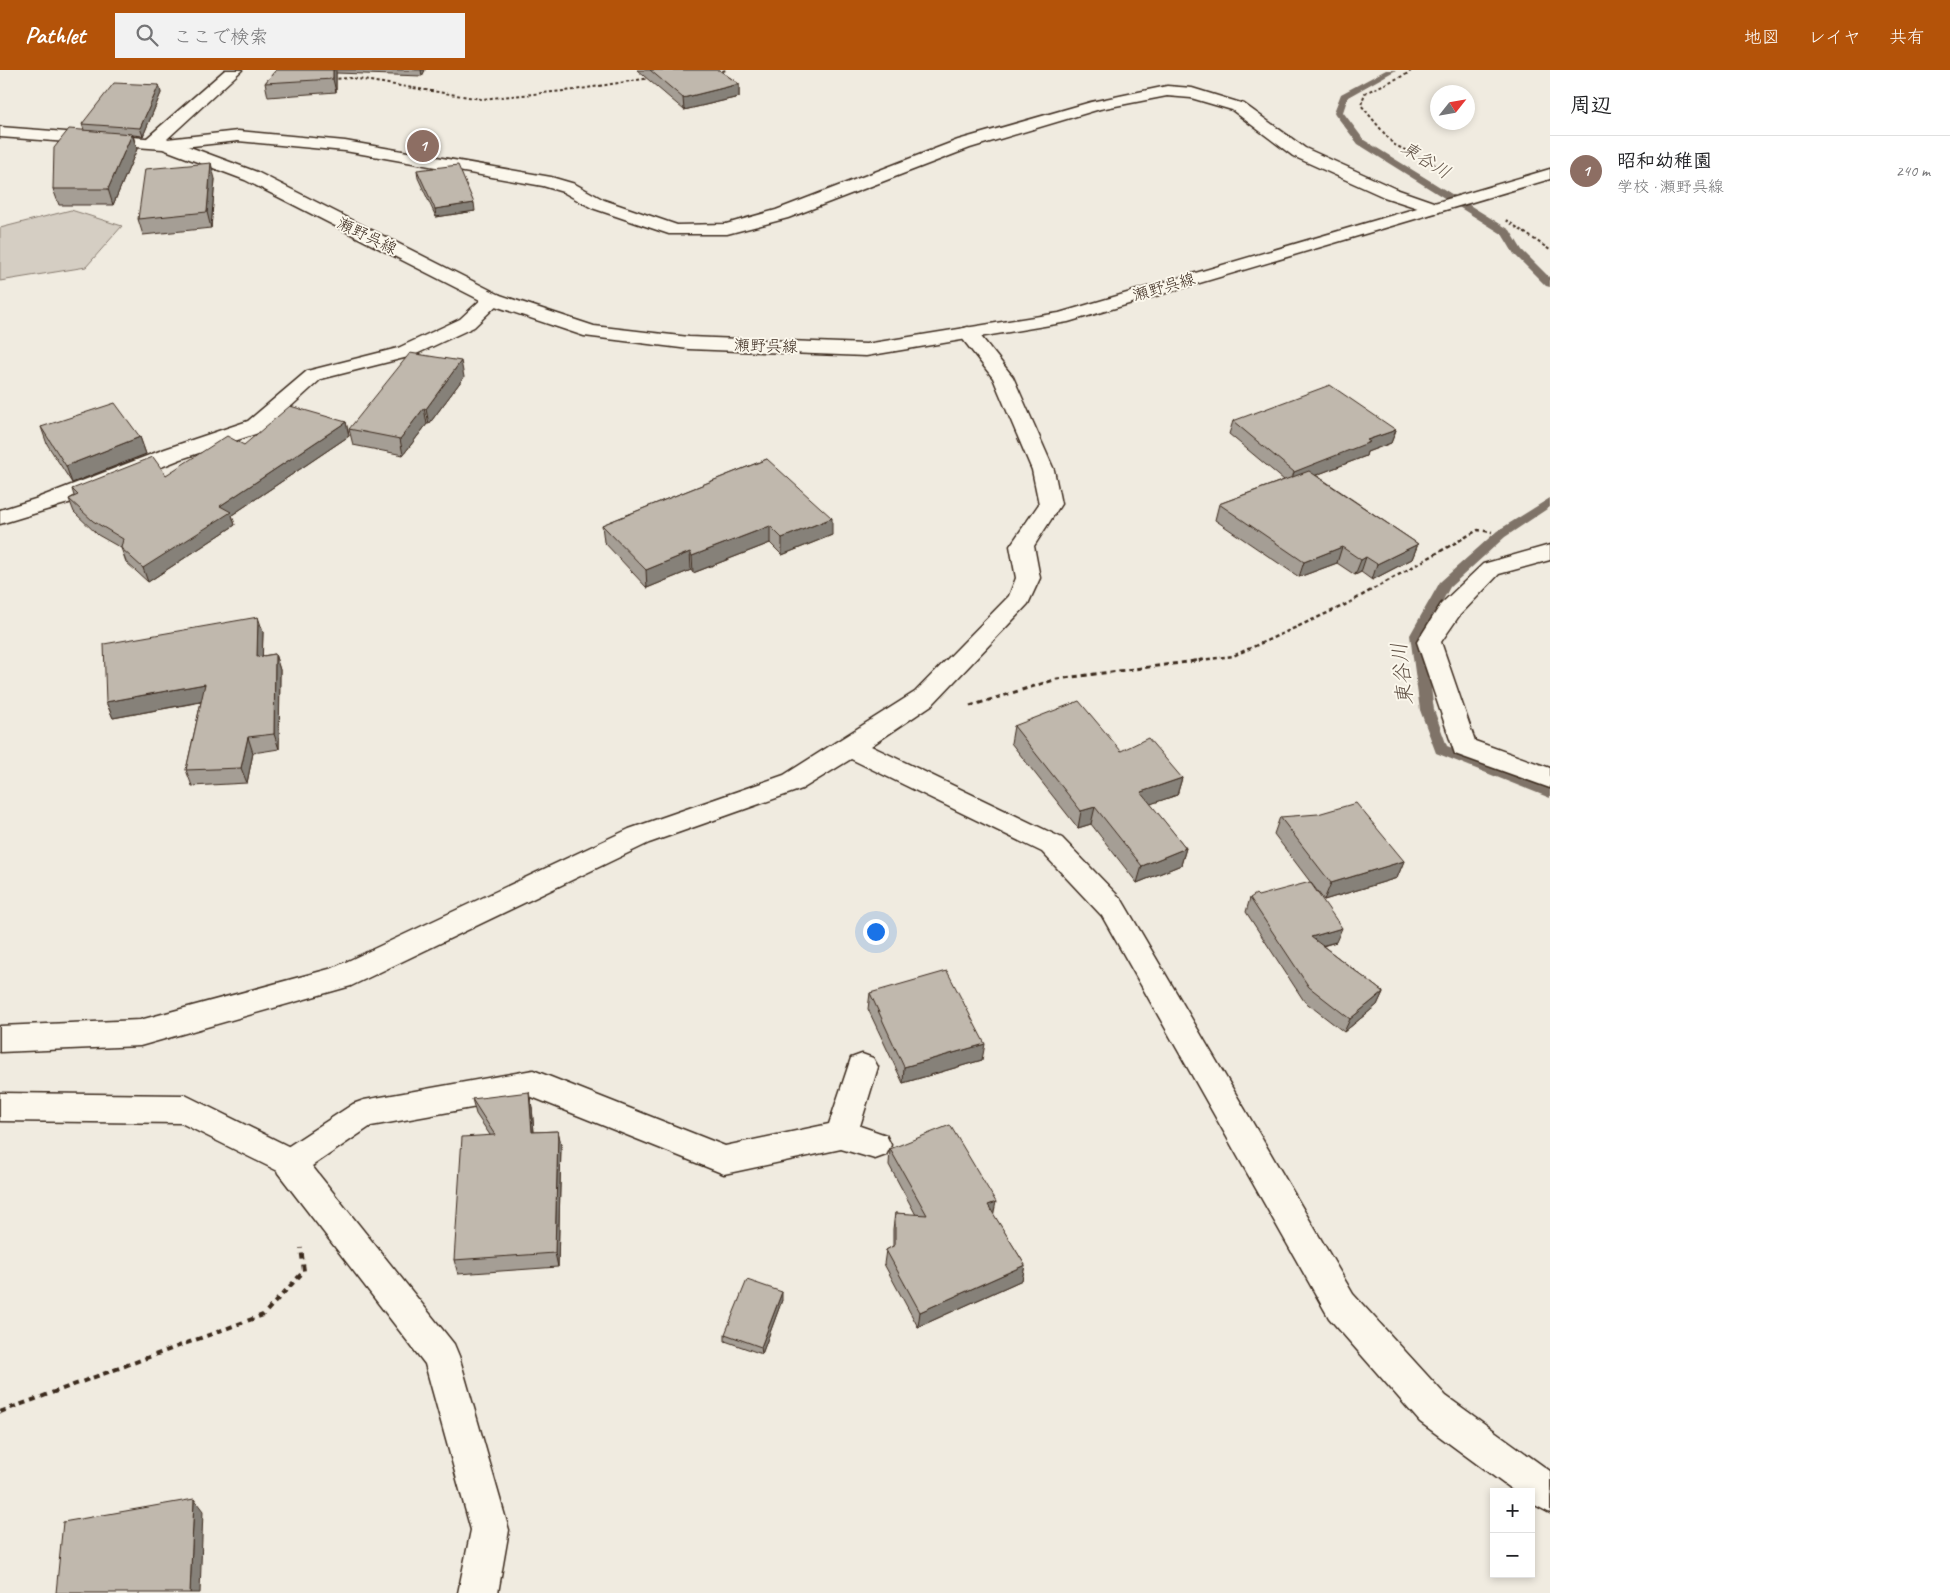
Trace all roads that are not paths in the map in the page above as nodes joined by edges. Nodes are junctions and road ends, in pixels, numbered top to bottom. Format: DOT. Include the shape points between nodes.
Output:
graph roads {
  1 [pos="234,70"];
  2 [pos="0,132"];
  3 [pos="159,143"];
  4 [pos="1550,174"];
  5 [pos="1437,207"];
  6 [pos="493,299"];
  7 [pos="968,333"];
  8 [pos="0,517"];
  9 [pos="1550,552"];
  10 [pos="850,747"];
  11 [pos="1550,778"];
  12 [pos="0,1039"];
  13 [pos="862,1066"];
  14 [pos="0,1107"];
  15 [pos="841,1135"];
  16 [pos="875,1145"];
  17 [pos="290,1162"];
  18 [pos="1550,1494"];
  19 [pos="478,1593"];
  1 -- 3 [label="street"];
  2 -- 3 [label="street, 瀬野呉線"];
  3 -- 5 [label="street" via="238,136 345,146 545,181 568,188 598,204 675,230 727,229 782,214 964,144 1097,105 1167,91 1192,93 1238,107 1299,152 1390,193"];
  3 -- 6 [label="street, 瀬野呉線" via="251,176"];
  4 -- 5 [label="street, 瀬野呉線"];
  5 -- 7 [label="street, 瀬野呉線" via="1061,318"];
  6 -- 7 [label="street, 瀬野呉線" via="591,332 689,343 866,350"];
  6 -- 8 [label="street" via="467,323 405,352 314,375 256,426 173,454 71,496"];
  7 -- 10 [label="street" via="1003,377 1044,470 1050,504 1022,546 1028,578 1020,599 924,698"];
  9 -- 11 [label="street" via="1491,569 1450,610 1429,642 1464,747"];
  10 -- 12 [label="street" via="793,782 639,836 340,978 140,1033"];
  10 -- 18 [label="street" via="1052,846 1112,908 1341,1306 1433,1409"];
  13 -- 15 [label="street"];
  14 -- 17 [label="street" via="185,1109"];
  15 -- 16 [label="street"];
  15 -- 17 [label="street" via="724,1160 533,1083 364,1114"];
  17 -- 19 [label="street" via="441,1356 490,1530"];
}
